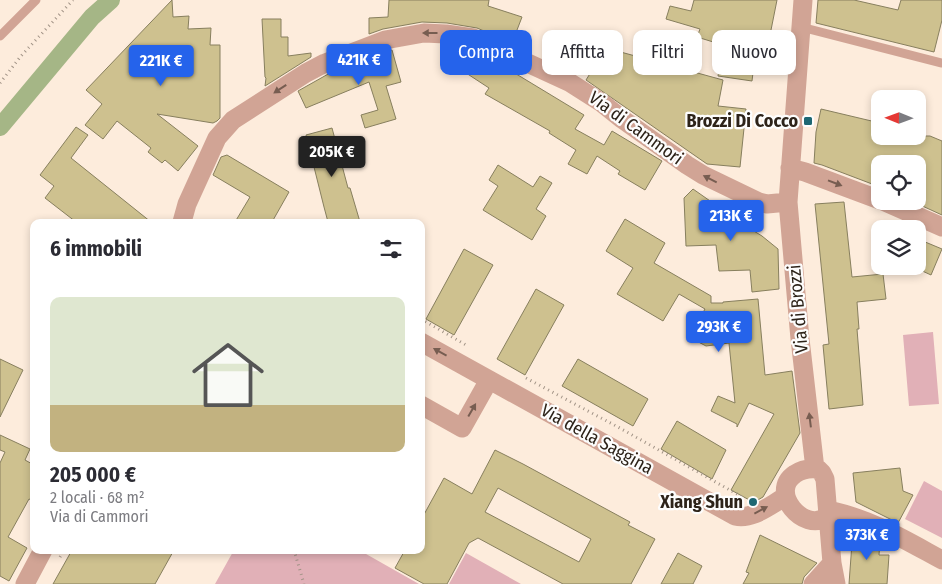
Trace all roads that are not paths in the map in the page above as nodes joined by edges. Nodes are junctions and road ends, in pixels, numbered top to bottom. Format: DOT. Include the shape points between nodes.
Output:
graph roads {
  1 [pos="36,0"];
  2 [pos="803,0"];
  3 [pos="801,27"];
  4 [pos="0,36"];
  5 [pos="941,63"];
  6 [pos="790,168"];
  7 [pos="871,197"];
  8 [pos="788,202"];
  9 [pos="902,210"];
  10 [pos="183,219"];
  11 [pos="942,227"];
  12 [pos="425,344"];
  13 [pos="489,380"];
  14 [pos="425,407"];
  15 [pos="815,469"];
  16 [pos="786,497"];
  17 [pos="828,510"];
  18 [pos="41,554"];
  19 [pos="942,560"];
  20 [pos="832,563"];
  21 [pos="25,584"];
  22 [pos="813,584"];
  23 [pos="836,584"];
  1 -- 4 [label="lane"];
  2 -- 3 [label="street, Via di Brozzi"];
  3 -- 5 [label="lane"];
  3 -- 6 [label="street, Via di Brozzi"];
  6 -- 7 [label="street, one-way"];
  6 -- 8 [label="street, Via di Brozzi"];
  8 -- 10 [label="street, Via di Cammori, one-way" via="759,202 703,175 591,95 539,67 473,38 424,33 385,40 325,63 233,120 217,138"];
  15 -- 8 [label="street, Via di Brozzi, one-way"];
  9 -- 11 [label="street"];
  13 -- 12 [label="street, Via della Saggina, one-way"];
  14 -- 13 [label="street, one-way" via="462,428"];
  13 -- 16 [label="street, Via della Saggina, one-way" via="735,516 751,516"];
  15 -- 16 [label="street" via="807,469 788,480"];
  15 -- 17 [label="street, Via di Brozzi" via="825,479"];
  16 -- 17 [label="street" via="792,509 805,518 824,519"];
  17 -- 19 [label="street" via="866,520"];
  17 -- 20 [label="street, Via di Brozzi"];
  18 -- 21 [label="street"];
  20 -- 22 [label="street"];
  20 -- 23 [label="street, Via di Brozzi"];
}
